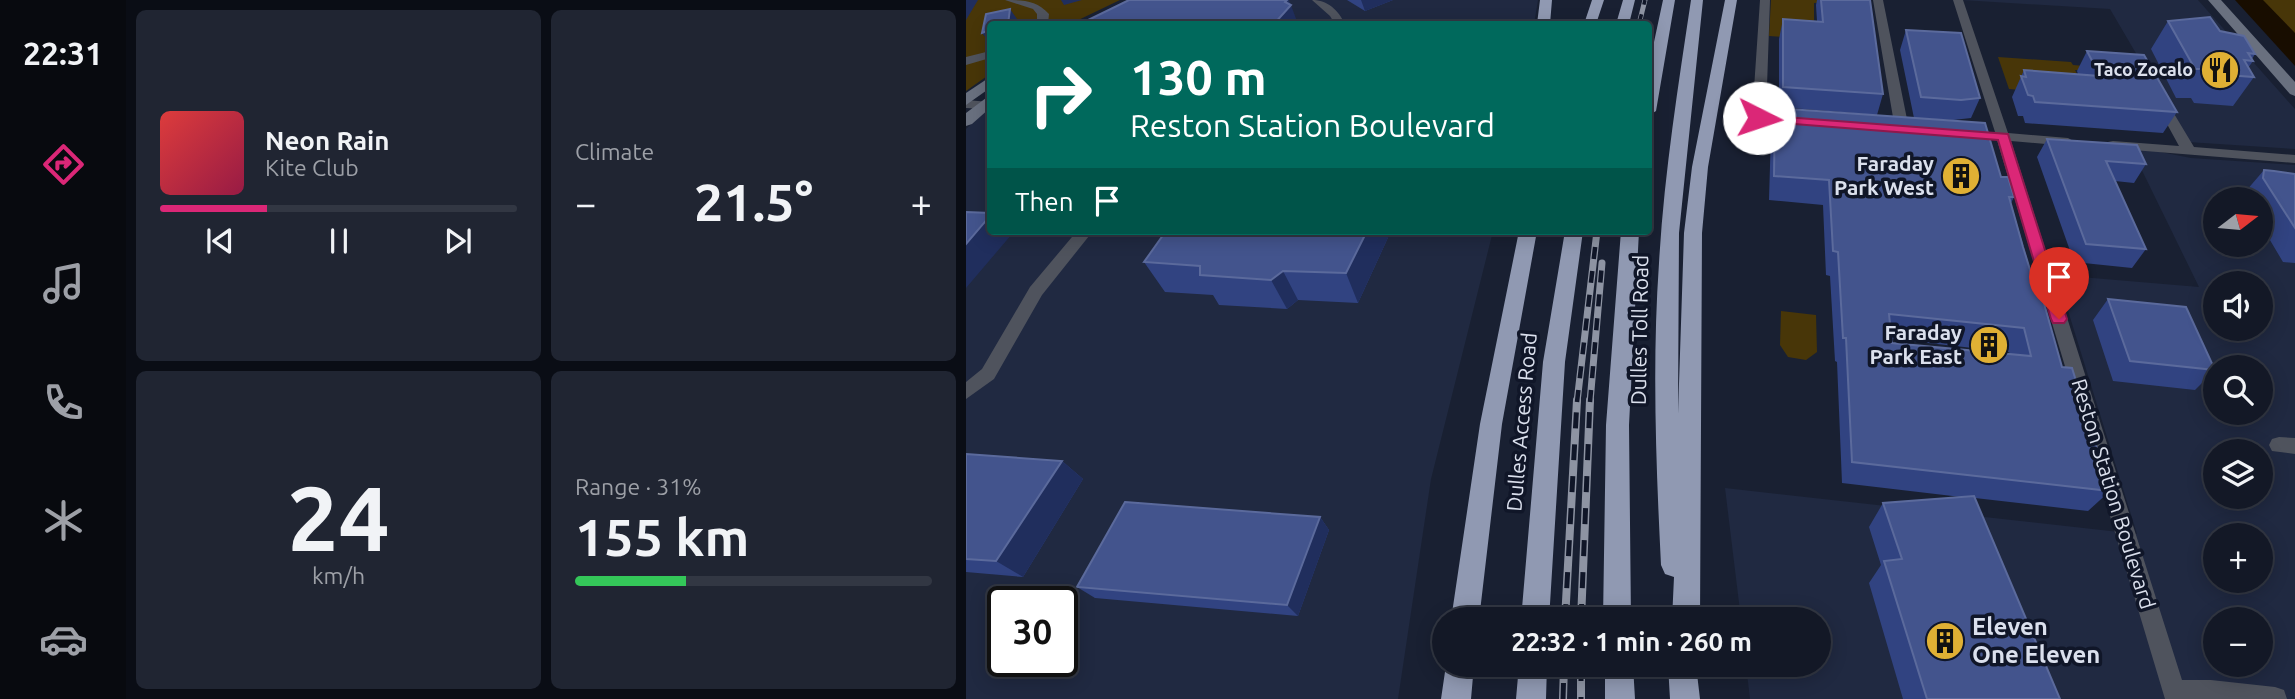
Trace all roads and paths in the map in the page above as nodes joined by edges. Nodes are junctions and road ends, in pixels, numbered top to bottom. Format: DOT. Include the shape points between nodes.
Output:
graph roads {
  1 [pos="1010,0"];
  2 [pos="1317,0"];
  3 [pos="1546,0"];
  4 [pos="1598,0"];
  5 [pos="1629,0"];
  6 [pos="1669,0"];
  7 [pos="1697,0"];
  8 [pos="1731,0"];
  9 [pos="1765,0"];
  10 [pos="1878,0"];
  11 [pos="1958,0"];
  12 [pos="2214,0"];
  13 [pos="1042,21"];
  14 [pos="1338,21"];
  15 [pos="1544,21"];
  16 [pos="1591,21"];
  17 [pos="1624,21"];
  18 [pos="987,56"];
  19 [pos="966,61"];
  20 [pos="987,84"];
  21 [pos="1652,90"];
  22 [pos="2295,91"];
  23 [pos="2157,95"];
  24 [pos="966,102"];
  25 [pos="987,103"];
  26 [pos="987,104"];
  27 [pos="966,121"];
  28 [pos="1809,122"];
  29 [pos="1921,131"];
  30 [pos="1979,135"];
  31 [pos="2004,137"];
  32 [pos="2077,142"];
  33 [pos="2104,144"];
  34 [pos="2189,151"];
  35 [pos="2295,159"];
  36 [pos="1082,235"];
  37 [pos="1517,235"];
  38 [pos="1527,235"];
  39 [pos="1573,235"];
  40 [pos="1630,235"];
  41 [pos="1501,360"];
  42 [pos="966,392"];
  43 [pos="1466,607"];
  44 [pos="1536,607"];
  45 [pos="1617,607"];
  46 [pos="1677,607"];
  47 [pos="1686,607"];
  48 [pos="1459,677"];
  49 [pos="1532,677"];
  50 [pos="1619,677"];
  51 [pos="1684,677"];
  52 [pos="1457,699"];
  53 [pos="1531,699"];
  54 [pos="1620,699"];
  55 [pos="1685,699"];
  56 [pos="2275,699"];
  1 -- 13 [label="street" via="1037,7"];
  2 -- 14 [label="street"];
  3 -- 15 [label="highway"];
  4 -- 16 [label="highway"];
  5 -- 17 [label="highway"];
  6 -- 21 [label="highway"];
  7 -- 46 [label="highway, Dulles Toll Road" via="1668,264 1667,424"];
  8 -- 47 [label="highway" via="1700,167 1693,233"];
  9 -- 28 [label="street" via="1759,118"];
  10 -- 29 [label="street" via="1895,129"];
  11 -- 31 [label="street, Reston Station Boulevard"];
  12 -- 22 [label="main road"];
  18 -- 19 [label="street"];
  20 -- 24 [label="main road"];
  23 -- 34 [label="street"];
  24 -- 25 [label="street"];
  26 -- 27 [label="main road"];
  30 -- 31 [label="street"];
  31 -- 32 [label="street"];
  31 -- 56 [label="street, Reston Station Boulevard" via="2174,692"];
  33 -- 34 [label="street"];
  34 -- 35 [label="street"];
  36 -- 42 [label="street" via="1037,291 988,374"];
  37 -- 41 [label="highway"];
  38 -- 41 [label="highway"];
  39 -- 44 [label="highway, Dulles Access Road" via="1554,362"];
  40 -- 45 [label="highway" via="1619,367"];
  41 -- 43 [label="highway"];
  48 -- 52 [label="highway"];
  49 -- 53 [label="highway"];
  50 -- 54 [label="highway"];
  51 -- 55 [label="highway"];
}
